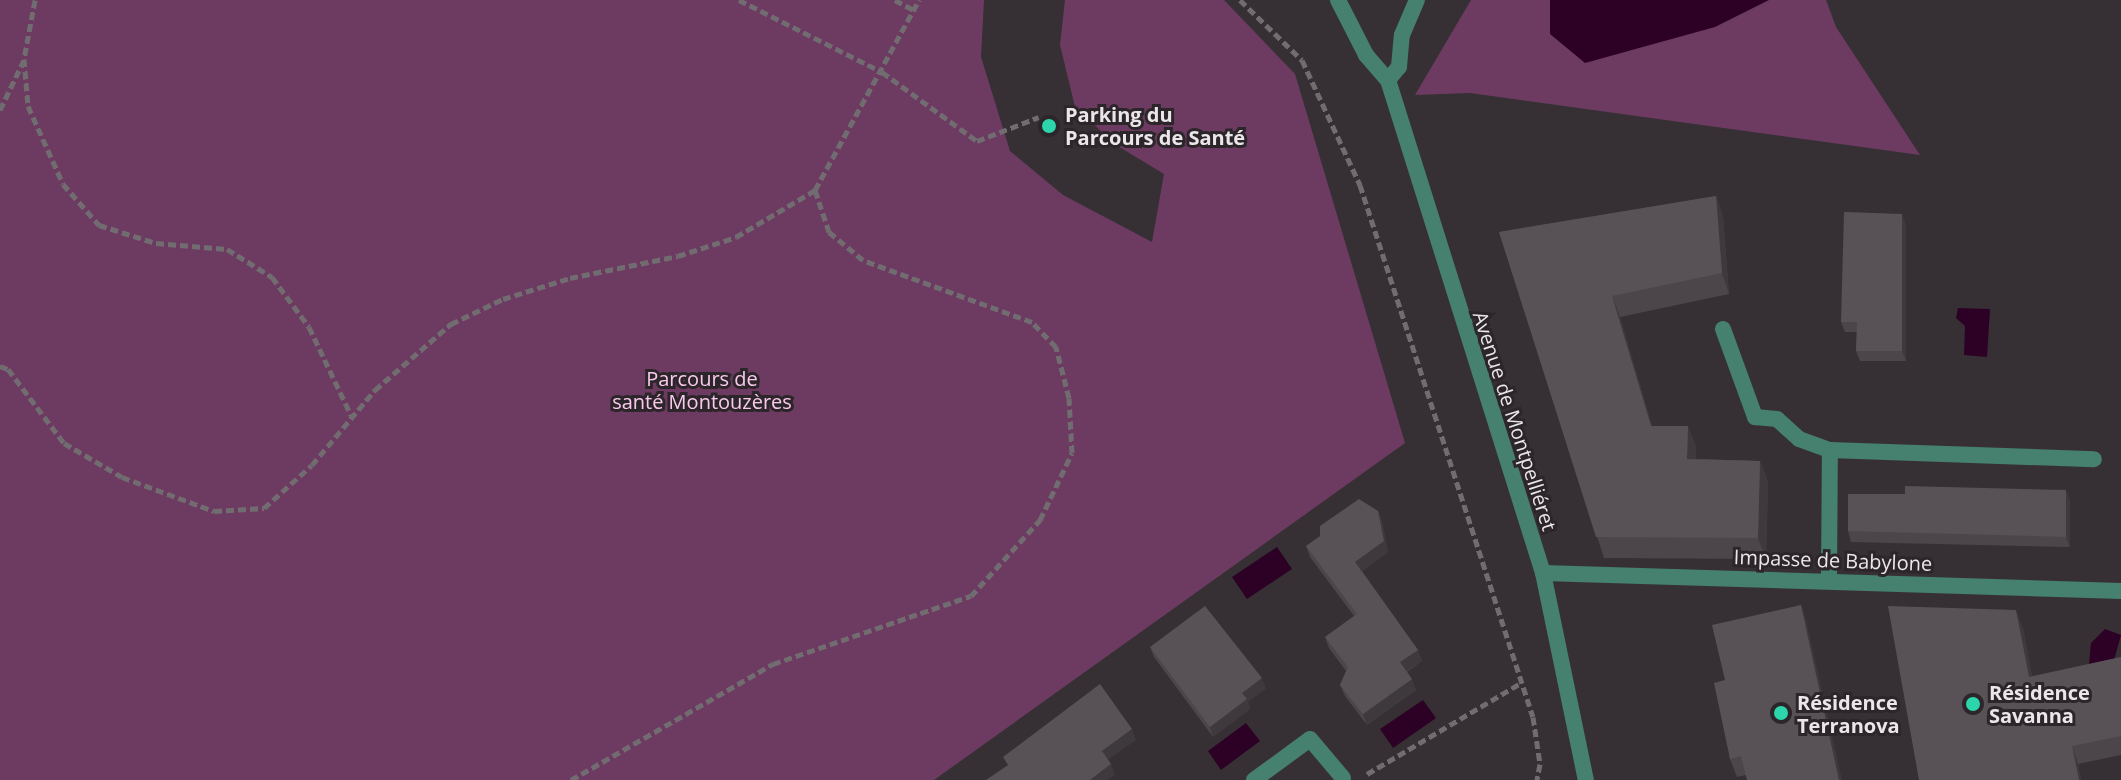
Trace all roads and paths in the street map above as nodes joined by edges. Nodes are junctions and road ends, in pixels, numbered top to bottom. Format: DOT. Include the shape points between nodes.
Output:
graph roads {
  1 [pos="35,0"];
  2 [pos="739,0"];
  3 [pos="895,0"];
  4 [pos="919,0"];
  5 [pos="1240,0"];
  6 [pos="1338,0"];
  7 [pos="1417,0"];
  8 [pos="914,10"];
  9 [pos="24,59"];
  10 [pos="882,72"];
  11 [pos="1388,80"];
  12 [pos="0,110"];
  13 [pos="1039,117"];
  14 [pos="815,190"];
  15 [pos="1723,329"];
  16 [pos="0,366"];
  17 [pos="352,417"];
  18 [pos="1830,450"];
  19 [pos="2094,459"];
  20 [pos="1543,573"];
  21 [pos="1829,579"];
  22 [pos="2121,591"];
  23 [pos="1519,684"];
  24 [pos="1343,778"];
  25 [pos="571,780"];
  26 [pos="1254,780"];
  27 [pos="1537,780"];
  28 [pos="1586,780"];
  1 -- 9 [label="path"];
  2 -- 10 [label="path"];
  3 -- 8 [label="path"];
  4 -- 8 [label="path"];
  5 -- 23 [label="path" via="1302,60 1360,185"];
  6 -- 11 [label="street, Avenue de Montpelliéret" via="1366,55"];
  7 -- 11 [label="street" via="1402,35 1399,67"];
  8 -- 10 [label="path"];
  9 -- 12 [label="path"];
  9 -- 17 [label="path" via="28,106 63,184 99,225 156,243 227,249 272,277 309,327"];
  10 -- 13 [label="path" via="977,141"];
  10 -- 14 [label="path"];
  11 -- 20 [label="street, Avenue de Montpelliéret"];
  14 -- 17 [label="path" via="736,237 678,256 570,278 503,299 451,324"];
  14 -- 25 [label="path" via="829,232 863,260 1032,322 1056,347 1069,398 1072,453 1040,520 971,596 773,664"];
  15 -- 18 [label="street" via="1755,417 1777,419 1799,439"];
  16 -- 17 [label="path" via="8,369 64,443 122,477 214,511 264,508 312,465"];
  18 -- 19 [label="street"];
  18 -- 21 [label="street"];
  20 -- 21 [label="street, Impasse de Babylone"];
  20 -- 28 [label="street, Avenue de Montpelliéret"];
  21 -- 22 [label="street, Impasse de Babylone"];
  23 -- 24 [label="path" via="1375,772"];
  23 -- 27 [label="path" via="1533,717 1540,764"];
  24 -- 26 [label="street" via="1310,739"];
}
